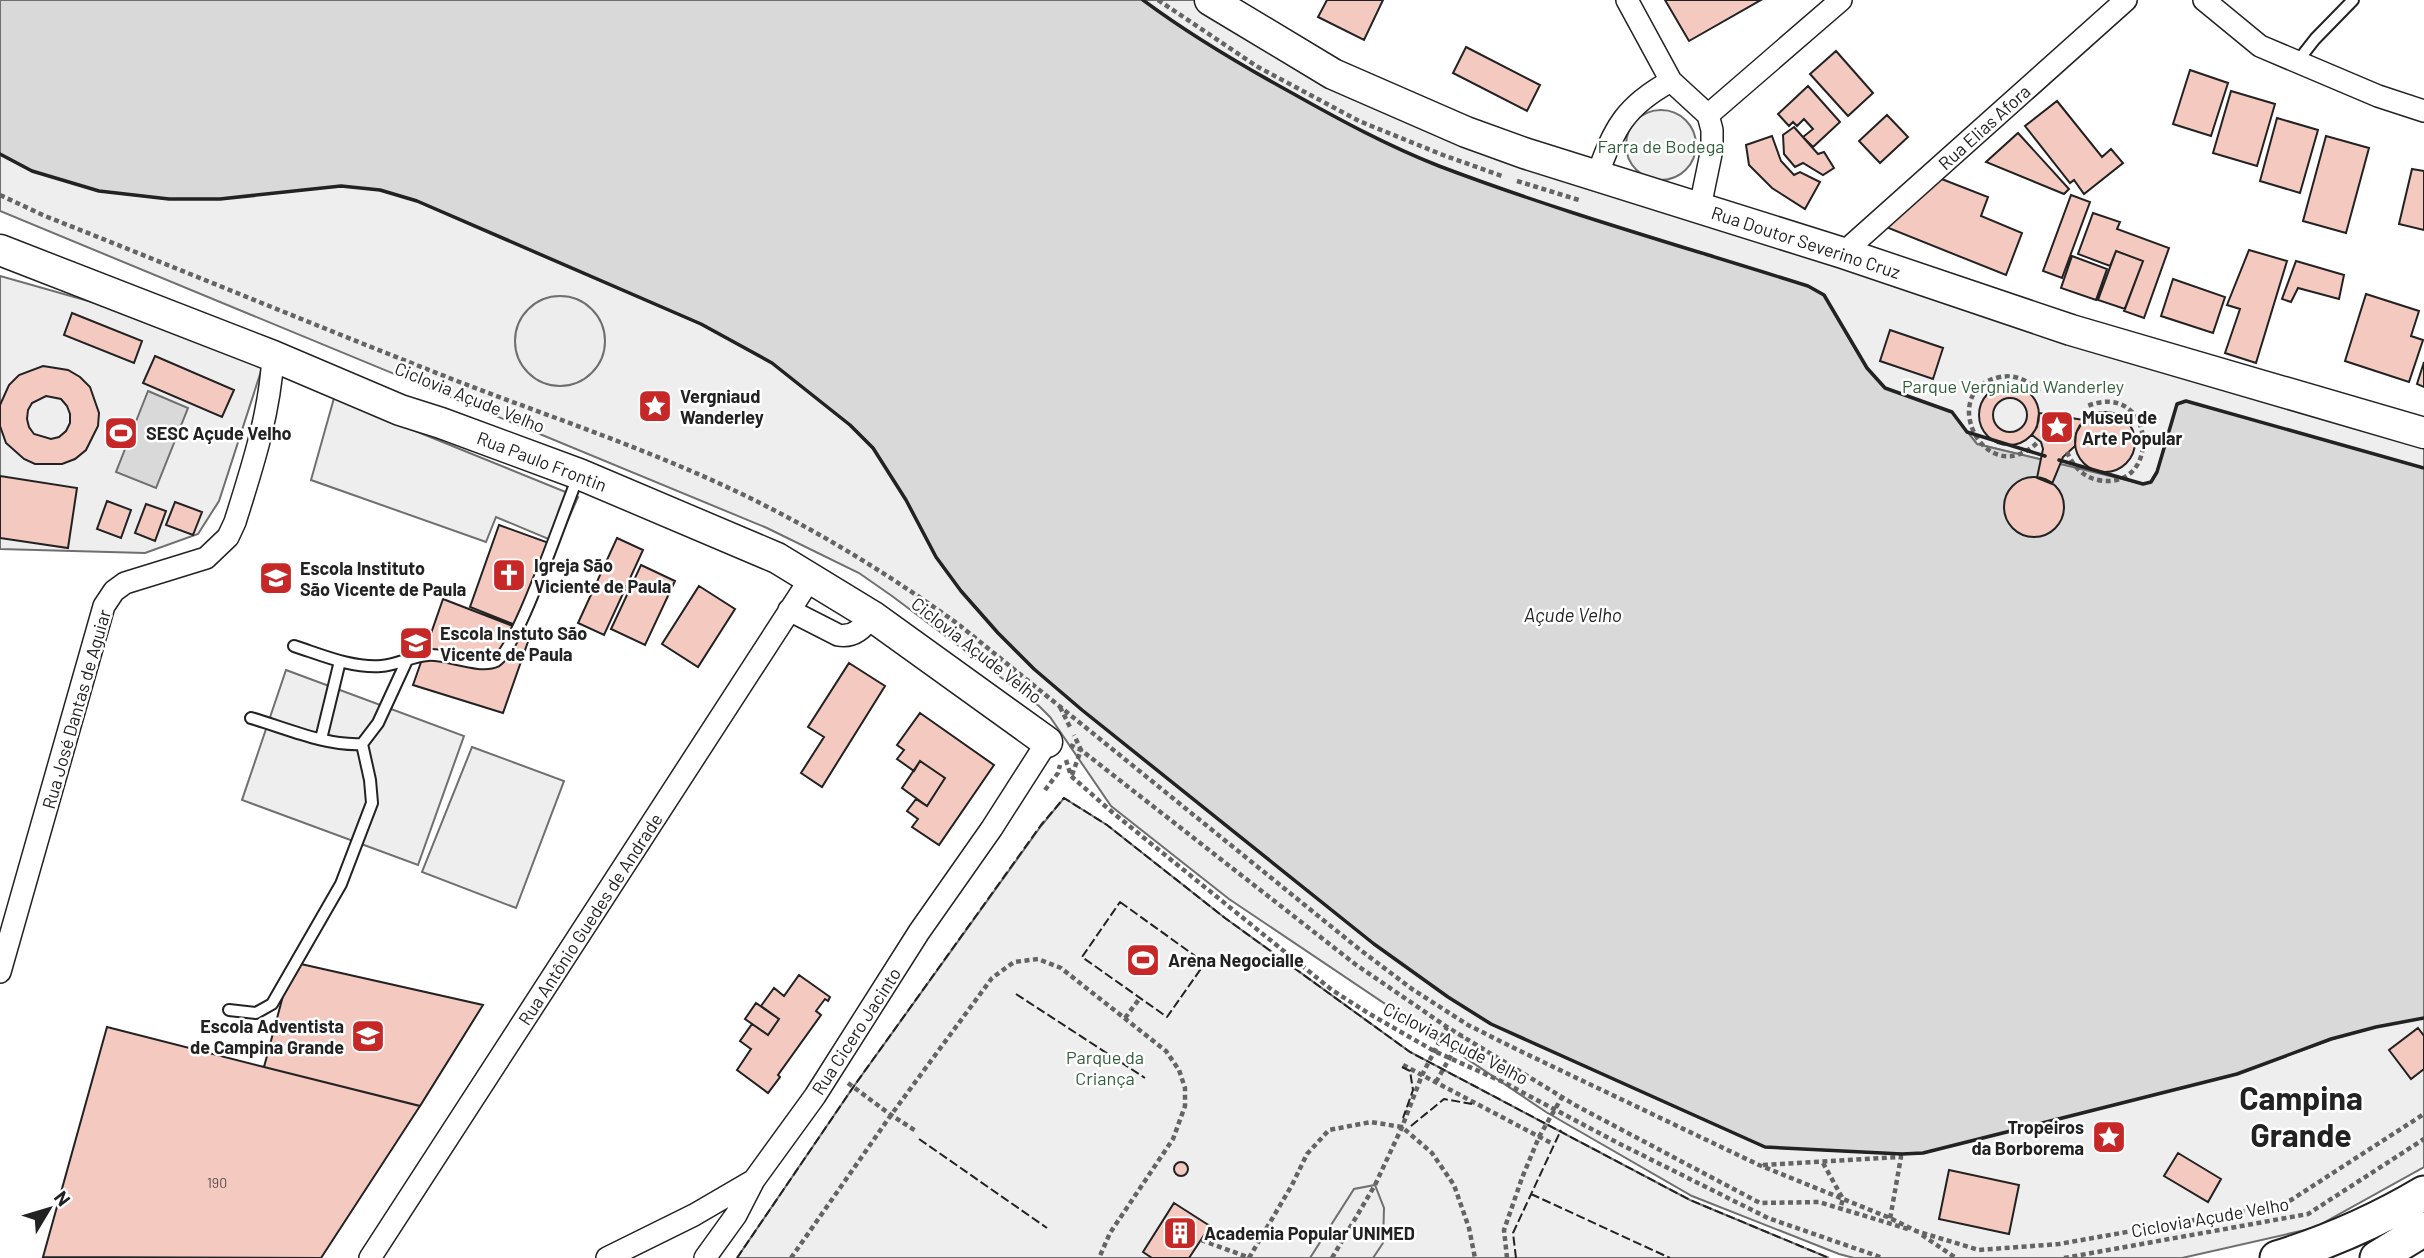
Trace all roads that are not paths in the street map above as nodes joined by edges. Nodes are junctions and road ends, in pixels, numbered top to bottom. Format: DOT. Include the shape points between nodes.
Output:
graph roads {
  1 [pos="1210,0"];
  2 [pos="1627,0"];
  3 [pos="1841,0"];
  4 [pos="2126,0"];
  5 [pos="2204,0"];
  6 [pos="2353,0"];
  7 [pos="2297,62"];
  8 [pos="1671,81"];
  9 [pos="2424,111"];
  10 [pos="1708,115"];
  11 [pos="1597,176"];
  12 [pos="1700,207"];
  13 [pos="0,250"];
  14 [pos="1843,253"];
  15 [pos="272,356"];
  16 [pos="2424,433"];
  17 [pos="579,474"];
  18 [pos="810,579"];
  19 [pos="789,610"];
  20 [pos="872,615"];
  21 [pos="294,646"];
  22 [pos="408,658"];
  23 [pos="340,661"];
  24 [pos="251,718"];
  25 [pos="321,739"];
  26 [pos="1052,742"];
  27 [pos="362,744"];
  28 [pos="0,972"];
  29 [pos="229,1010"];
  30 [pos="754,1180"];
  31 [pos="2424,1193"];
  32 [pos="2424,1229"];
  33 [pos="370,1258"];
  34 [pos="607,1258"];
  35 [pos="705,1258"];
  36 [pos="2277,1258"];
  37 [pos="2377,1258"];
  1 -- 11 [label="main road, Rua Doutor Severino Cruz" via="1333,74 1466,132"];
  2 -- 8 [label="street"];
  3 -- 10 [label="street"];
  4 -- 14 [label="street, Rua Elias Afora"];
  5 -- 7 [label="street" via="2260,46"];
  6 -- 7 [label="lane"];
  7 -- 9 [label="street"];
  8 -- 10 [label="street"];
  8 -- 11 [label="street" via="1631,109 1612,137"];
  10 -- 12 [label="street" via="1712,149"];
  11 -- 12 [label="main road, Rua Doutor Severino Cruz"];
  12 -- 14 [label="main road, Rua Doutor Severino Cruz"];
  13 -- 15 [label="main road, Rua Paulo Frontin"];
  14 -- 16 [label="main road, Rua Doutor Severino Cruz" via="2071,330"];
  15 -- 17 [label="main road, Rua Paulo Frontin" via="400,410"];
  15 -- 28 [label="street, Rua José Dantas de Aguiar" via="263,425 228,537 206,558 125,583 104,606"];
  17 -- 18 [label="main road, Rua Paulo Frontin" via="777,558"];
  17 -- 22 [label="lane" via="539,579 507,649 496,661 431,654"];
  18 -- 19 [label="street, Rua Antônio Guedes de Andrade"];
  18 -- 20 [label="main road, Rua Paulo Frontin"];
  19 -- 20 [label="street" via="846,637 858,632"];
  19 -- 33 [label="street, Rua Antônio Guedes de Andrade"];
  20 -- 26 [label="main road, Rua Paulo Frontin"];
  21 -- 23 [label="lane"];
  22 -- 23 [label="lane" via="384,666"];
  22 -- 27 [label="lane" via="379,723"];
  23 -- 25 [label="lane"];
  24 -- 25 [label="lane"];
  25 -- 27 [label="lane"];
  26 -- 30 [label="street, Rua Cicero Jacinto"];
  27 -- 29 [label="lane" via="372,803 341,884 272,1004 256,1013"];
  30 -- 34 [label="street, Rua Cicero Jacinto"];
  30 -- 35 [label="street"];
  31 -- 36 [label="main road" via="2374,1222"];
  32 -- 37 [label="main road"];
}
